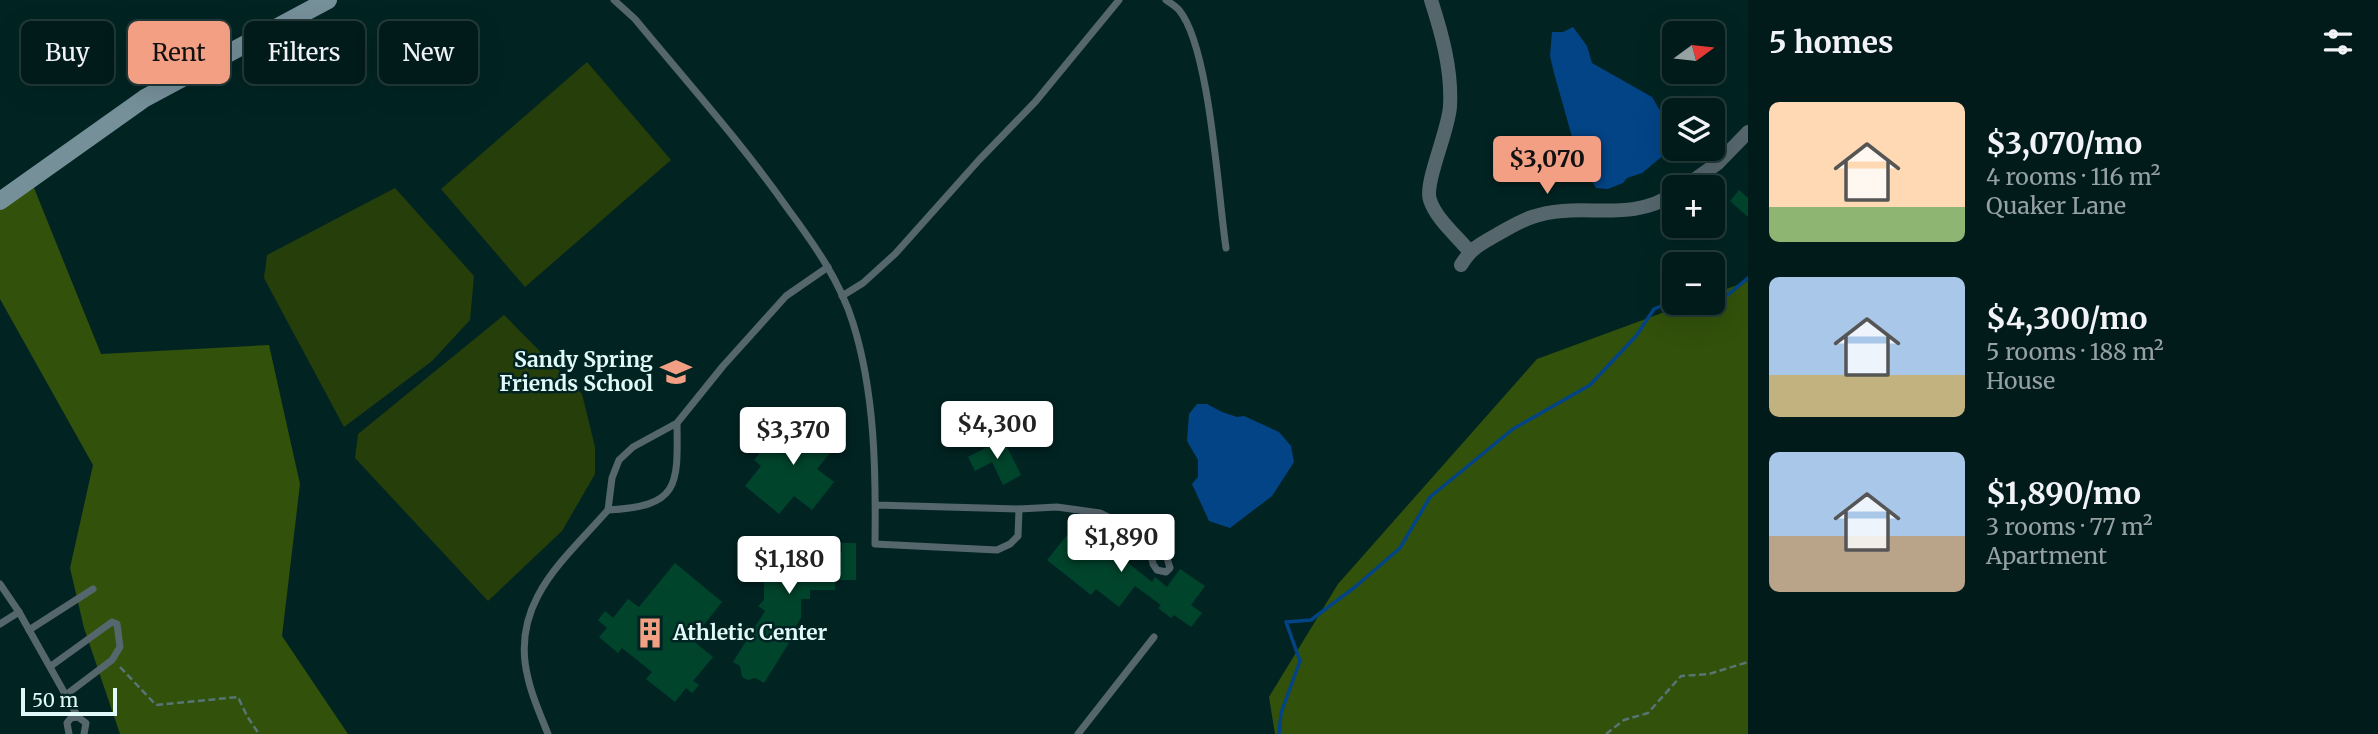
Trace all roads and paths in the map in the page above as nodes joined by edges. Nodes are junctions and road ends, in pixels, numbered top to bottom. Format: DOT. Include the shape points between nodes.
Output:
graph roads {
  1 [pos="328,0"];
  2 [pos="614,0"];
  3 [pos="1119,0"];
  4 [pos="1166,0"];
  5 [pos="1432,0"];
  6 [pos="1748,132"];
  7 [pos="1701,175"];
  8 [pos="1662,200"];
  9 [pos="0,201"];
  10 [pos="1226,248"];
  11 [pos="1469,251"];
  12 [pos="1461,265"];
  13 [pos="828,267"];
  14 [pos="842,296"];
  15 [pos="677,423"];
  16 [pos="876,505"];
  17 [pos="1019,509"];
  18 [pos="608,510"];
  19 [pos="1150,548"];
  20 [pos="0,584"];
  21 [pos="93,589"];
  22 [pos="19,612"];
  23 [pos="0,624"];
  24 [pos="29,630"];
  25 [pos="1154,637"];
  26 [pos="112,660"];
  27 [pos="1748,662"];
  28 [pos="51,666"];
  29 [pos="67,694"];
  30 [pos="78,717"];
  31 [pos="69,734"];
  32 [pos="84,734"];
  33 [pos="259,734"];
  34 [pos="548,734"];
  35 [pos="1078,734"];
  36 [pos="1606,734"];
  1 -- 9 [label="main road" via="145,98"];
  2 -- 13 [label="lane" via="755,162"];
  3 -- 14 [label="lane" via="1036,101 895,254"];
  4 -- 10 [label="lane" via="1179,10 1189,29 1201,70"];
  5 -- 11 [label="street" via="1444,40 1451,106 1429,198"];
  6 -- 7 [label="street"];
  8 -- 11 [label="street" via="1646,208 1533,216"];
  11 -- 12 [label="street"];
  13 -- 14 [label="lane"];
  13 -- 15 [label="lane" via="786,296"];
  14 -- 16 [label="lane" via="863,365"];
  15 -- 18 [label="lane" via="619,460"];
  15 -- 18 [label="lane" via="677,472 671,488 661,499 636,508"];
  16 -- 17 [label="lane"];
  16 -- 17 [label="lane" via="875,544 997,550 1018,536"];
  17 -- 19 [label="lane" via="1100,513"];
  18 -- 34 [label="lane" via="546,580 531,606 524,652 527,676"];
  20 -- 22 [label="lane"];
  21 -- 24 [label="lane"];
  22 -- 23 [label="lane"];
  22 -- 24 [label="lane"];
  24 -- 28 [label="lane"];
  25 -- 35 [label="lane"];
  26 -- 28 [label="lane" via="120,647 117,624 112,622"];
  26 -- 29 [label="lane"];
  26 -- 33 [label="path" via="156,705 238,697"];
  27 -- 36 [label="path" via="1709,674 1681,676 1648,713 1624,720"];
  28 -- 29 [label="lane"];
  29 -- 30 [label="lane"];
  30 -- 31 [label="lane" via="67,723"];
  30 -- 32 [label="lane" via="86,723"];
}
